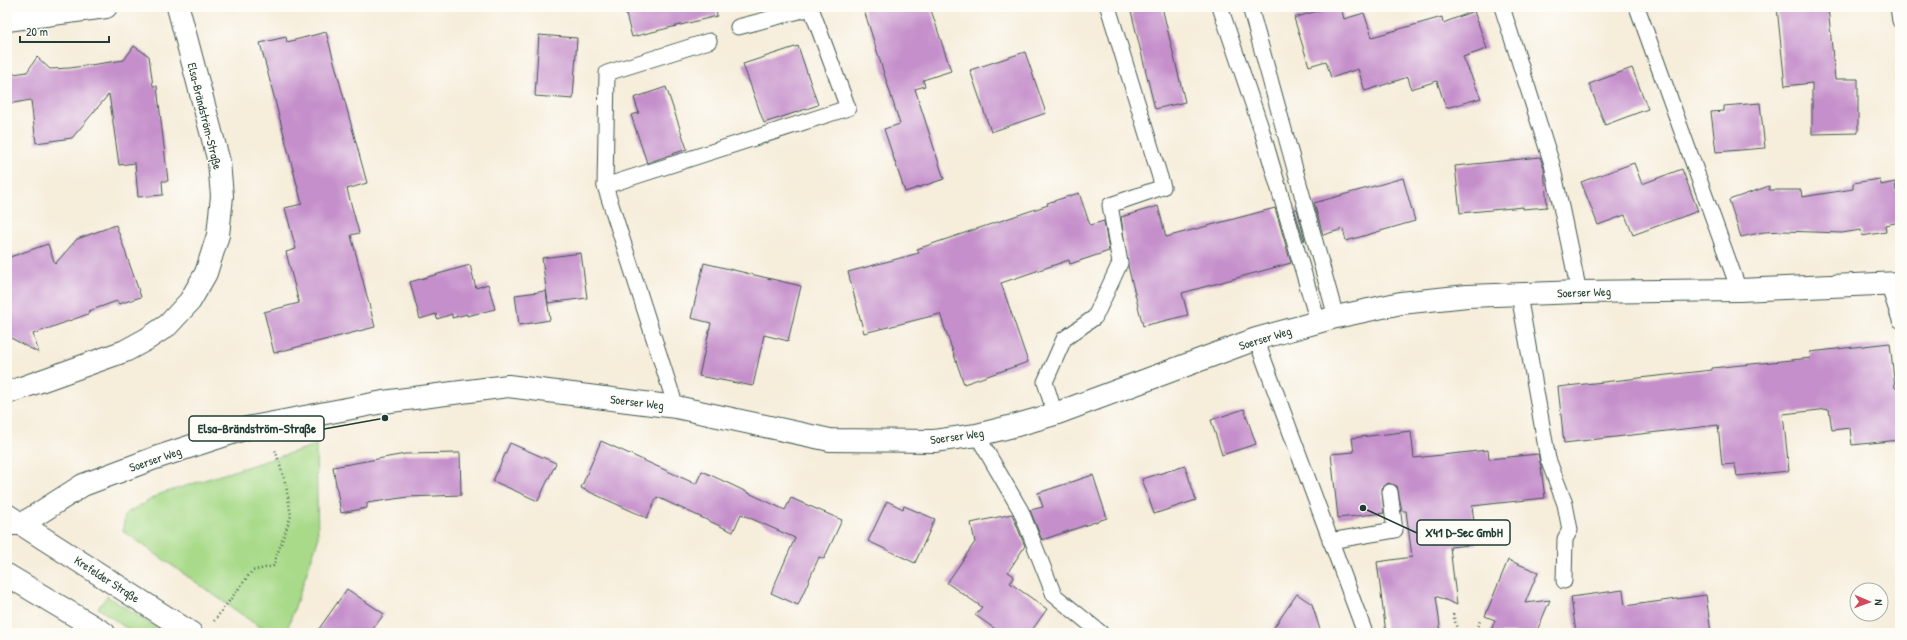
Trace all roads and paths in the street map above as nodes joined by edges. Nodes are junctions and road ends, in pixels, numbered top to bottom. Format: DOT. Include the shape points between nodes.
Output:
graph roads {
  1 [pos="106,7"];
  2 [pos="178,7"];
  3 [pos="1108,7"];
  4 [pos="1220,7"];
  5 [pos="1250,7"];
  6 [pos="1502,7"];
  7 [pos="1637,7"];
  8 [pos="1898,7"];
  9 [pos="7,20"];
  10 [pos="1900,20"];
  11 [pos="738,27"];
  12 [pos="709,41"];
  13 [pos="605,186"];
  14 [pos="1894,284"];
  15 [pos="1739,290"];
  16 [pos="1579,292"];
  17 [pos="1519,295"];
  18 [pos="1327,320"];
  19 [pos="1900,320"];
  20 [pos="1256,339"];
  21 [pos="7,393"];
  22 [pos="676,408"];
  23 [pos="1055,414"];
  24 [pos="977,435"];
  25 [pos="283,474"];
  26 [pos="1390,492"];
  27 [pos="12,521"];
  28 [pos="1330,541"];
  29 [pos="7,575"];
  30 [pos="1564,581"];
  31 [pos="1453,614"];
  32 [pos="1480,621"];
  33 [pos="201,630"];
  34 [pos="104,633"];
  35 [pos="1101,633"];
  36 [pos="1365,633"];
  37 [pos="1458,633"];
  38 [pos="1474,633"];
  1 -- 9 [label="street"];
  2 -- 21 [label="street, Elsa-Brändström-Straße" via="219,162 222,196 218,235 206,273 190,301 168,325 147,339 125,351"];
  3 -- 23 [label="lane" via="1163,188 1110,205 1120,263 1095,317 1064,339 1045,382"];
  4 -- 18 [label="lane"];
  5 -- 18 [label="lane"];
  6 -- 16 [label="lane" via="1552,164"];
  7 -- 15 [label="lane"];
  8 -- 10 [label="lane"];
  11 -- 13 [label="lane" via="811,8 848,108"];
  12 -- 13 [label="lane" via="607,73"];
  13 -- 22 [label="lane"];
  14 -- 15 [label="street, Soerser Weg"];
  14 -- 19 [label="lane"];
  15 -- 16 [label="street, Soerser Weg"];
  16 -- 17 [label="street, Soerser Weg"];
  17 -- 18 [label="street, Soerser Weg" via="1467,296 1401,303"];
  17 -- 30 [label="lane" via="1548,459 1565,504 1570,530 1566,539"];
  18 -- 20 [label="street, Soerser Weg"];
  20 -- 23 [label="street, Soerser Weg"];
  20 -- 28 [label="lane"];
  22 -- 24 [label="street, Soerser Weg" via="830,440 934,441"];
  22 -- 27 [label="street, Soerser Weg" via="508,386 382,402 267,423 155,458 83,485"];
  23 -- 24 [label="street, Soerser Weg"];
  24 -- 35 [label="lane" via="1021,510 1054,595"];
  25 -- 33 [label="path" via="291,516 274,566 252,571"];
  26 -- 28 [label="lane" via="1394,530"];
  27 -- 33 [label="street, Krefelder Straße"];
  28 -- 36 [label="lane"];
  29 -- 34 [label="street"];
  31 -- 37 [label="path"];
  32 -- 38 [label="path"];
}
